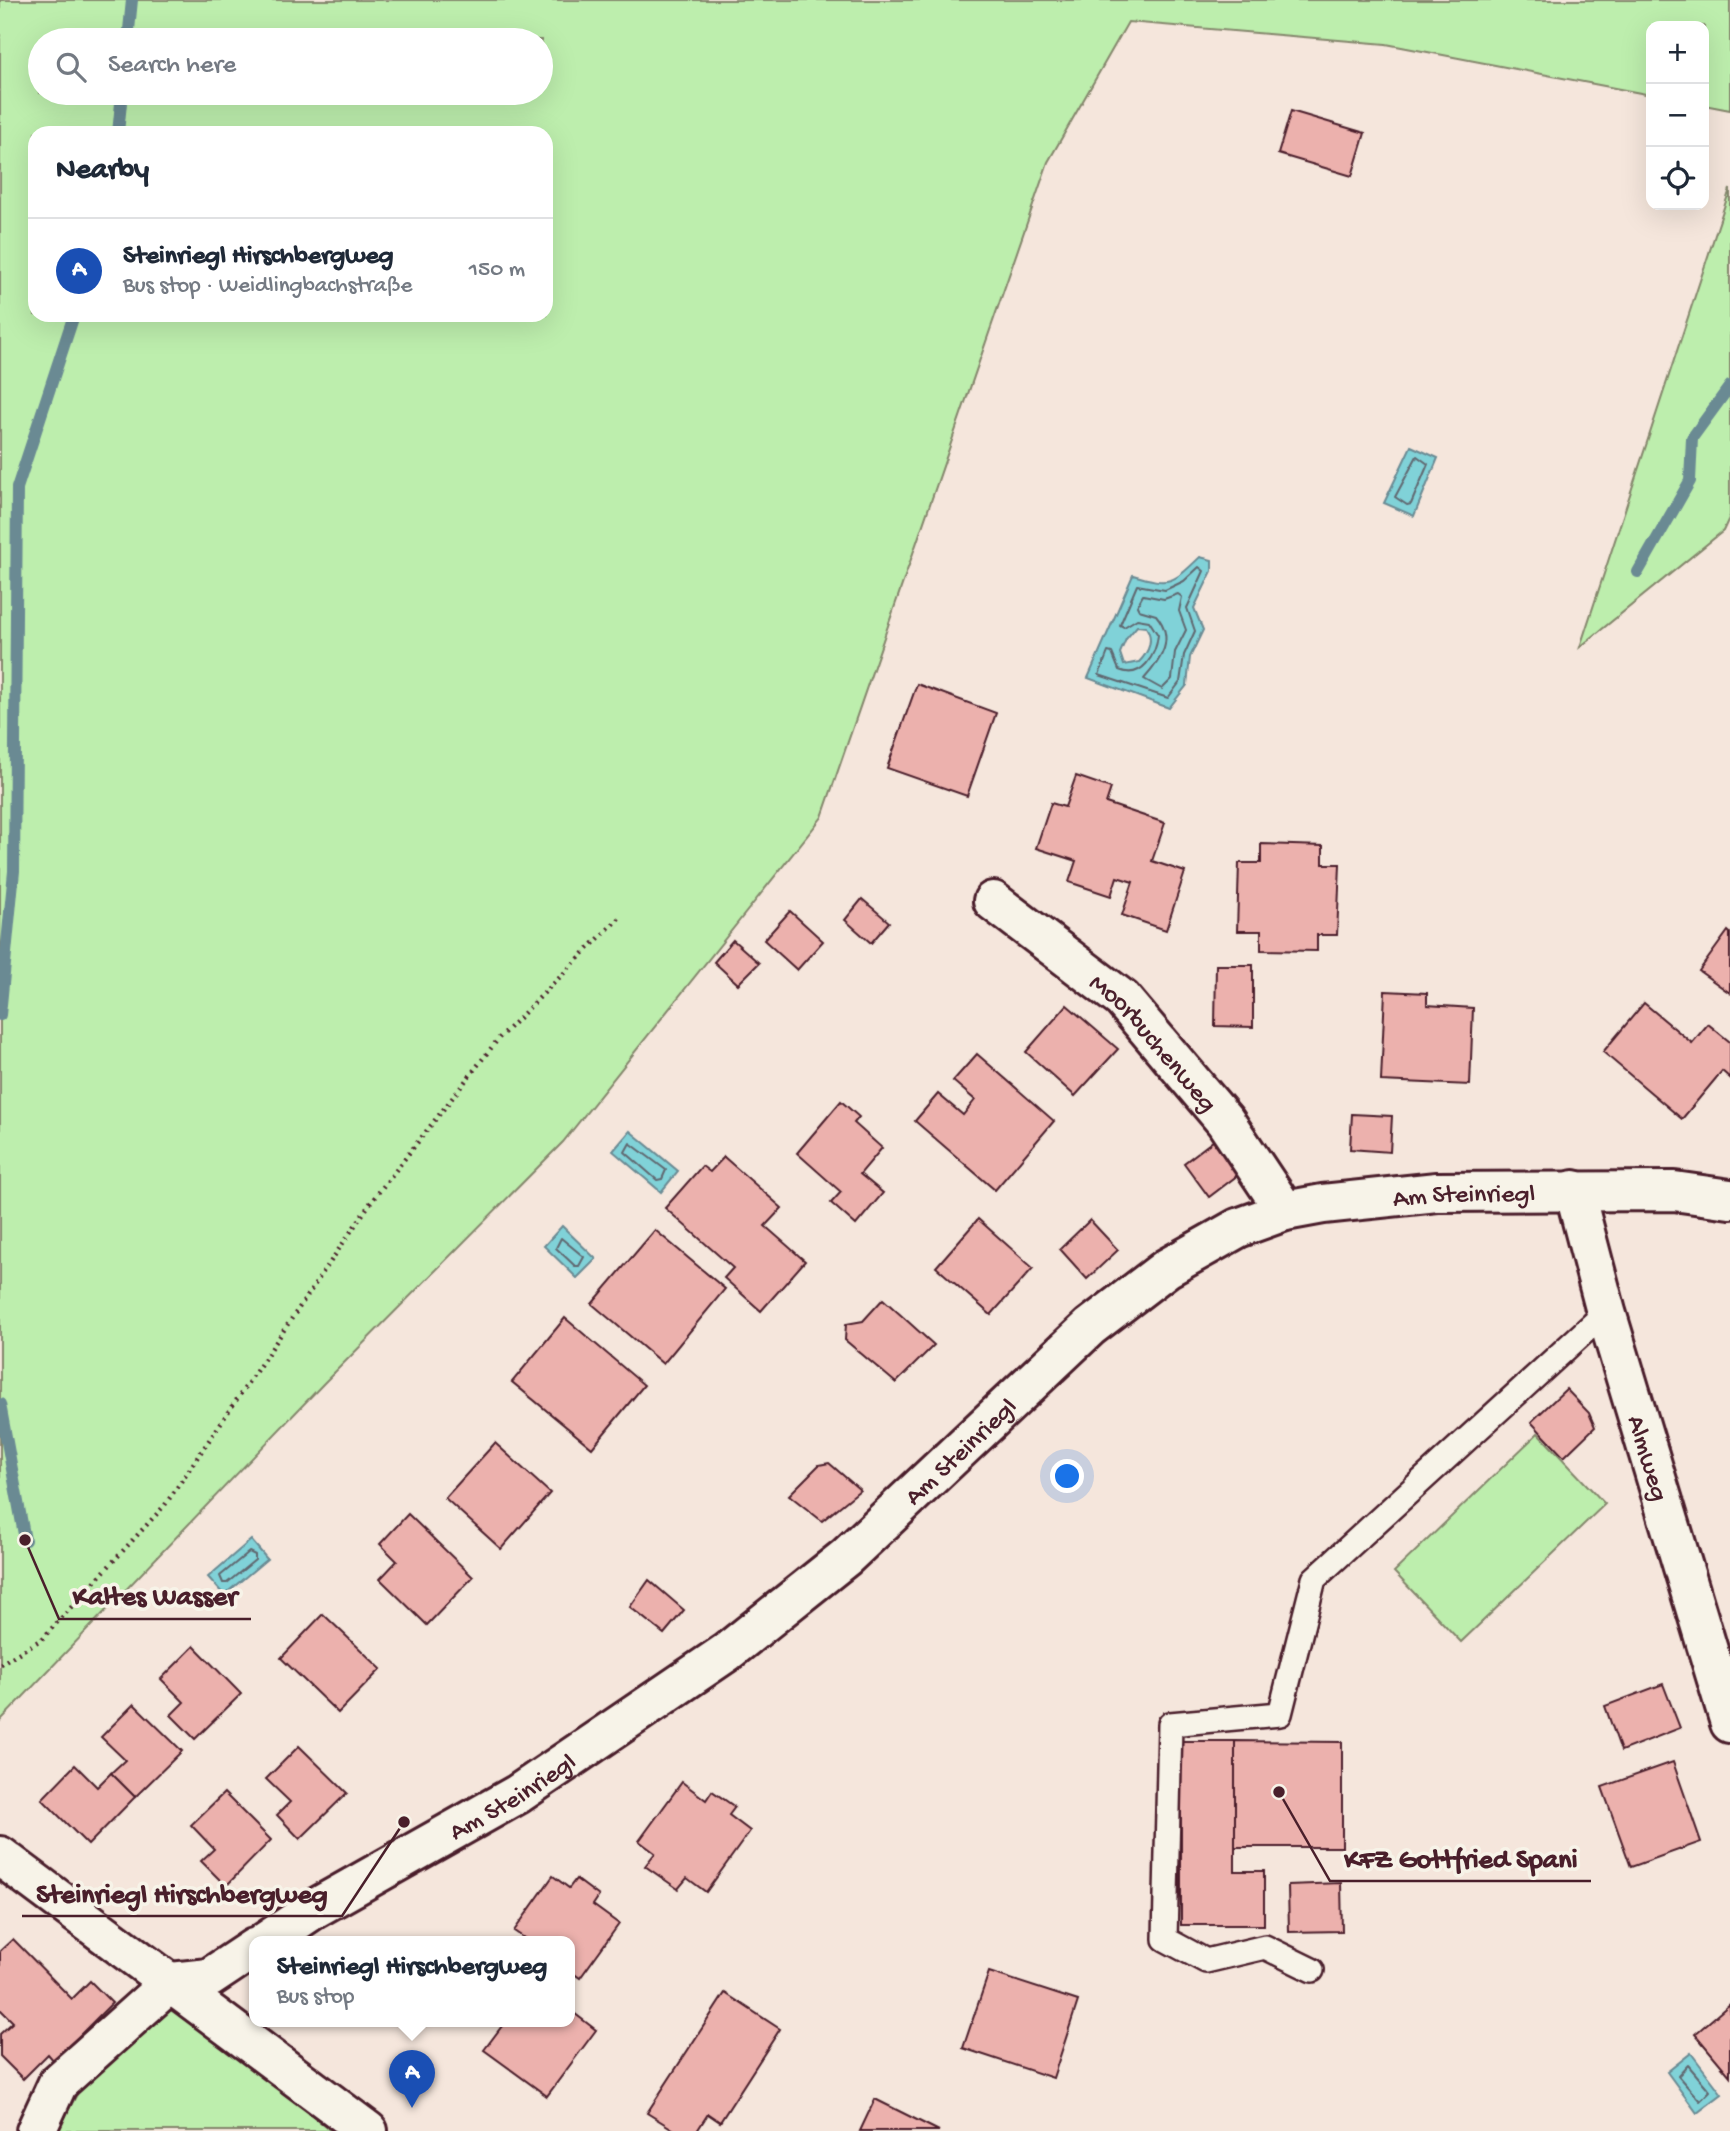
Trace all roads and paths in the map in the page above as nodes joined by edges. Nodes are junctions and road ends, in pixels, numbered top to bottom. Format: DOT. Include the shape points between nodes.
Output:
graph roads {
  1 [pos="993,901"];
  2 [pos="619,918"];
  3 [pos="1574,1190"];
  4 [pos="1730,1199"];
  5 [pos="1284,1211"];
  6 [pos="1606,1312"];
  7 [pos="0,1664"];
  8 [pos="1730,1723"];
  9 [pos="0,1856"];
  10 [pos="274,1936"];
  11 [pos="249,1951"];
  12 [pos="1312,1970"];
  13 [pos="171,1982"];
  14 [pos="36,2131"];
  15 [pos="368,2131"];
  1 -- 5 [label="street, Moorbuchenweg" via="1122,999 1225,1121"];
  2 -- 7 [label="path" via="499,1038 371,1202 165,1505 42,1639"];
  3 -- 4 [label="street, Am Steinriegl" via="1674,1191"];
  3 -- 5 [label="street, Am Steinriegl" via="1437,1192"];
  3 -- 6 [label="street, Almweg"];
  5 -- 10 [label="street, Am Steinriegl" via="1238,1228 1167,1268 1090,1326 846,1557 727,1652 518,1794"];
  6 -- 8 [label="street, Almweg"];
  6 -- 12 [label="lane" via="1314,1579 1280,1714 1170,1724 1165,1939 1206,1961 1265,1947"];
  9 -- 13 [label="street"];
  11 -- 13 [label="street" via="209,1978"];
  13 -- 14 [label="street" via="58,2083"];
  13 -- 15 [label="street"];
}
